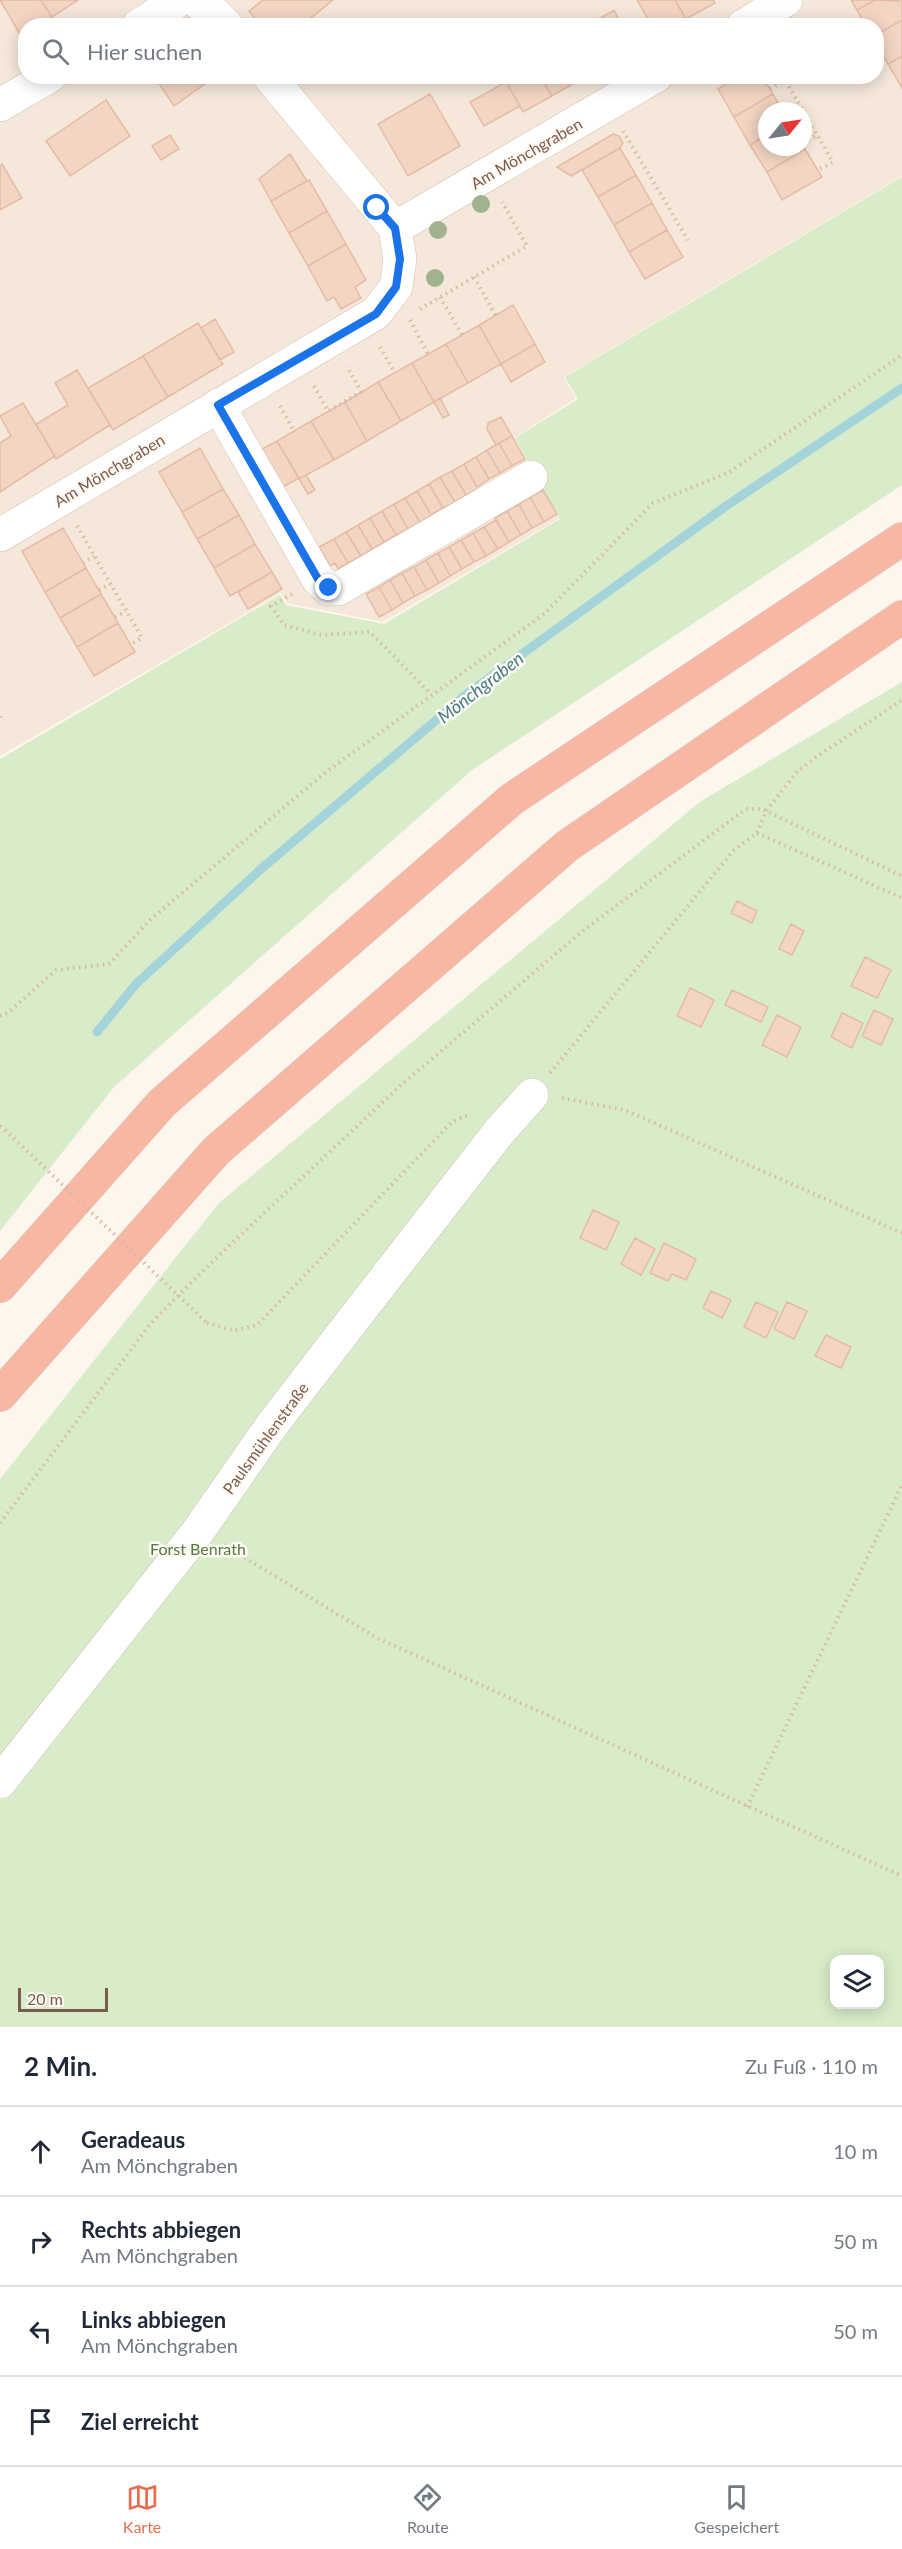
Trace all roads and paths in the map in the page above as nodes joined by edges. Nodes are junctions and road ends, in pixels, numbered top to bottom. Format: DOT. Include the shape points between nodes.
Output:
graph roads {
  1 [pos="179,0"];
  2 [pos="194,0"];
  3 [pos="786,0"];
  4 [pos="151,18"];
  5 [pos="219,18"];
  6 [pos="756,18"];
  7 [pos="36,84"];
  8 [pos="276,84"];
  9 [pos="643,84"];
  10 [pos="776,84"];
  11 [pos="787,84"];
  12 [pos="770,89"];
  13 [pos="798,102"];
  14 [pos="0,105"];
  15 [pos="608,105"];
  16 [pos="812,127"];
  17 [pos="817,135"];
  18 [pos="812,138"];
  19 [pos="818,170"];
  20 [pos="395,228"];
  21 [pos="688,240"];
  22 [pos="474,277"];
  23 [pos="440,297"];
  24 [pos="496,315"];
  25 [pos="408,316"];
  26 [pos="462,335"];
  27 [pos="379,345"];
  28 [pos="428,354"];
  29 [pos="902,355"];
  30 [pos="346,365"];
  31 [pos="395,373"];
  32 [pos="313,384"];
  33 [pos="279,404"];
  34 [pos="218,405"];
  35 [pos="294,431"];
  36 [pos="531,477"];
  37 [pos="61,499"];
  38 [pos="0,535"];
  39 [pos="902,539"];
  40 [pos="94,556"];
  41 [pos="83,563"];
  42 [pos="110,584"];
  43 [pos="328,584"];
  44 [pos="99,590"];
  45 [pos="126,611"];
  46 [pos="902,617"];
  47 [pos="115,618"];
  48 [pos="130,645"];
  49 [pos="431,694"];
  50 [pos="902,700"];
  51 [pos="766,811"];
  52 [pos="757,833"];
  53 [pos="902,876"];
  54 [pos="902,898"];
  55 [pos="0,1016"];
  56 [pos="532,1095"];
  57 [pos="0,1126"];
  58 [pos="419,1155"];
  59 [pos="902,1233"];
  60 [pos="0,1286"];
  61 [pos="0,1395"];
  62 [pos="902,1485"];
  63 [pos="0,1523"];
  64 [pos="200,1530"];
  65 [pos="0,1782"];
  66 [pos="747,1807"];
  67 [pos="902,1876"];
  1 -- 4 [label="street"];
  2 -- 5 [label="street"];
  3 -- 6 [label="street"];
  7 -- 14 [label="street"];
  8 -- 20 [label="street"];
  9 -- 15 [label="street, Am Mönchgraben"];
  10 -- 12 [label="path"];
  11 -- 13 [label="path"];
  15 -- 20 [label="street, Am Mönchgraben"];
  15 -- 21 [label="path"];
  16 -- 17 [label="path"];
  17 -- 18 [label="path"];
  17 -- 19 [label="path" via="833,162"];
  20 -- 34 [label="street, Am Mönchgraben" via="400,259 396,287 376,314"];
  22 -- 24 [label="path"];
  23 -- 26 [label="path"];
  25 -- 28 [label="path"];
  27 -- 31 [label="path"];
  29 -- 49 [label="path" via="728,473 653,503 544,614"];
  30 -- 32 [label="path" via="361,392 337,407 328,411"];
  33 -- 35 [label="path"];
  34 -- 37 [label="street, Am Mönchgraben"];
  34 -- 43 [label="street"];
  36 -- 43 [label="street"];
  37 -- 38 [label="street, Am Mönchgraben"];
  37 -- 40 [label="path"];
  39 -- 60 [label="highway" via="512,799 162,1103"];
  40 -- 41 [label="path"];
  40 -- 42 [label="path"];
  42 -- 44 [label="path"];
  42 -- 45 [label="path"];
  43 -- 49 [label="path" via="271,606 284,626 322,635 370,632"];
  45 -- 47 [label="path"];
  45 -- 48 [label="path" via="142,638"];
  46 -- 61 [label="highway" via="567,846 216,1151"];
  49 -- 55 [label="path" via="308,786 150,920 109,964 57,970"];
  50 -- 51 [label="path" via="797,772"];
  51 -- 52 [label="path"];
  51 -- 53 [label="path"];
  51 -- 63 [label="path" via="746,810 584,930 400,1086 151,1323"];
  52 -- 54 [label="path"];
  52 -- 56 [label="path" via="734,850"];
  56 -- 59 [label="path" via="625,1110"];
  56 -- 64 [label="street, Paulsmühlenstraße" via="348,1325 272,1425"];
  57 -- 58 [label="path, bridge" via="207,1323 234,1330 257,1326"];
  62 -- 66 [label="path"];
  64 -- 65 [label="street, Paulsmühlenstraße"];
  64 -- 66 [label="path" via="375,1637"];
  66 -- 67 [label="path"];
}
